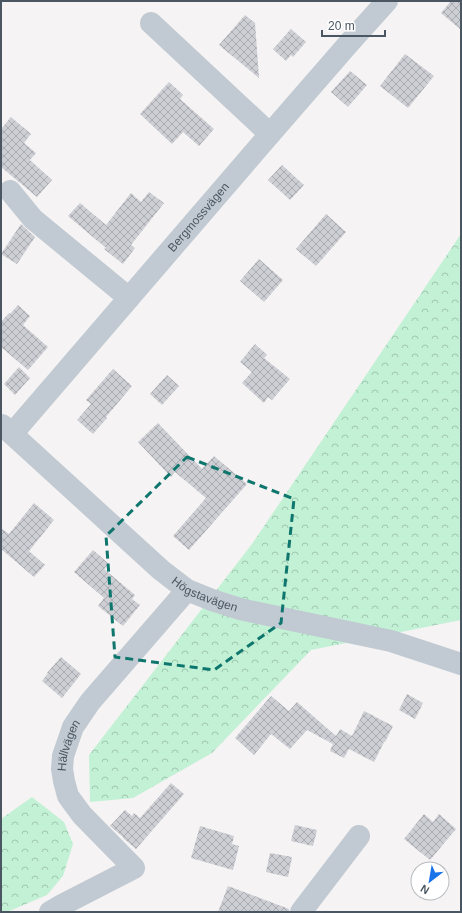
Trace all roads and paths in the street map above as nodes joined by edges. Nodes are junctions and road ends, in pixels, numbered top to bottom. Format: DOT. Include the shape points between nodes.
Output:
graph roads {
  1 [pos="387,1"];
  2 [pos="151,23"];
  3 [pos="270,134"];
  4 [pos="10,191"];
  5 [pos="130,298"];
  6 [pos="6,429"];
  7 [pos="187,590"];
  8 [pos="461,664"];
  9 [pos="359,836"];
  10 [pos="50,912"];
  11 [pos="301,912"];
  1 -- 3 [label="street, Bergmossvägen"];
  2 -- 3 [label="street"];
  3 -- 5 [label="street, Bergmossvägen"];
  4 -- 5 [label="street" via="33,219"];
  5 -- 6 [label="street, Bergmossvägen"];
  6 -- 7 [label="street, Högstavägen" via="161,570"];
  7 -- 8 [label="street, Högstavägen" via="240,608 391,641"];
  7 -- 10 [label="street, Hällvägen" via="90,702 73,727 63,756 62,769 68,796 82,815 134,868"];
  9 -- 11 [label="street"];
}
